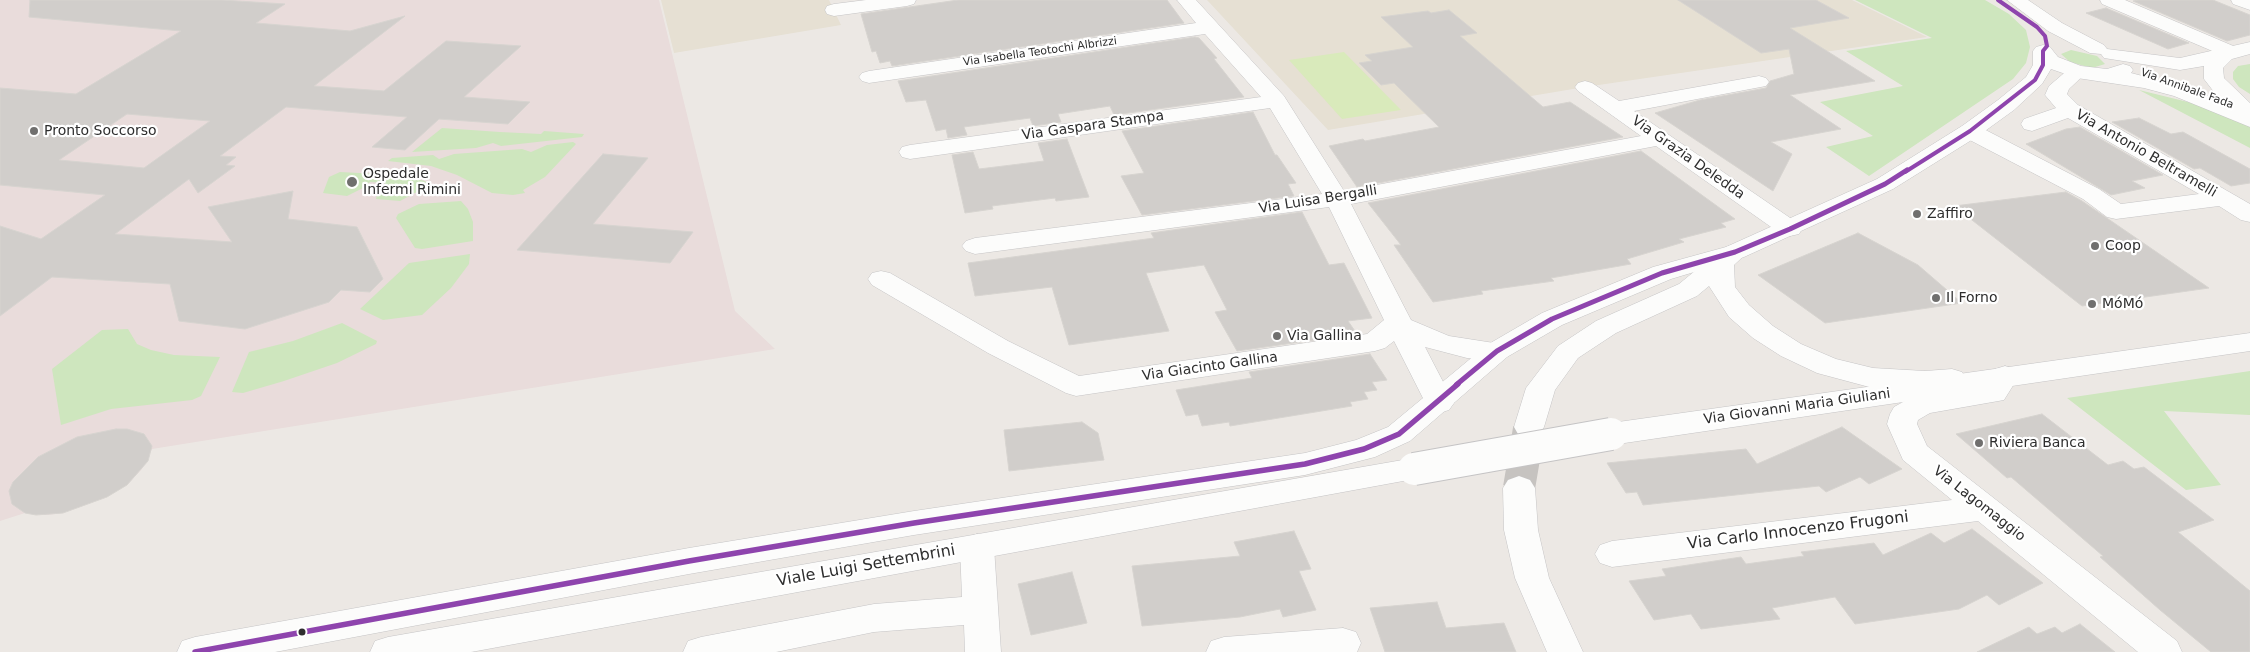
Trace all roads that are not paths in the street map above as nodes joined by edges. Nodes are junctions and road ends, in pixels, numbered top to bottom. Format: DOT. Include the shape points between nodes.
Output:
graph roads {
  1 [pos="907,0"];
  2 [pos="1186,0"];
  3 [pos="1998,0"];
  4 [pos="2016,0"];
  5 [pos="2109,0"];
  6 [pos="2240,0"];
  7 [pos="2250,4"];
  8 [pos="834,10"];
  9 [pos="1210,27"];
  10 [pos="2045,48"];
  11 [pos="2235,51"];
  12 [pos="2110,61"];
  13 [pos="2077,72"];
  14 [pos="869,77"];
  15 [pos="1759,82"];
  16 [pos="1585,87"];
  17 [pos="1276,101"];
  18 [pos="1615,108"];
  19 [pos="2070,110"];
  20 [pos="2248,114"];
  21 [pos="2032,124"];
  22 [pos="1970,131"];
  23 [pos="1659,139"];
  24 [pos="910,152"];
  25 [pos="2223,198"];
  26 [pos="1337,199"];
  27 [pos="2250,215"];
  28 [pos="1790,229"];
  29 [pos="975,246"];
  30 [pos="1728,257"];
  31 [pos="880,278"];
  32 [pos="1397,324"];
  33 [pos="2250,342"];
  34 [pos="1498,351"];
  35 [pos="2005,376"];
  36 [pos="1438,403"];
  37 [pos="1529,428"];
  38 [pos="1344,480"];
  39 [pos="1519,488"];
  40 [pos="1984,508"];
  41 [pos="977,547"];
  42 [pos="1612,554"];
  43 [pos="979,610"];
  44 [pos="1343,643"];
  45 [pos="195,652"];
  46 [pos="388,652"];
  47 [pos="701,652"];
  48 [pos="983,652"];
  49 [pos="1224,652"];
  50 [pos="1564,652"];
  51 [pos="2164,652"];
  1 -- 8 [label="street"];
  2 -- 9 [label="street"];
  3 -- 10 [label="street" via="2037,27 2045,36"];
  4 -- 12 [label="street, Via Annibale Fada"];
  5 -- 11 [label="street"];
  6 -- 7 [label="street"];
  9 -- 14 [label="street, Via Isabella Teotochi Albrizzi"];
  9 -- 17 [label="street"];
  10 -- 12 [label="street" via="2067,43"];
  10 -- 13 [label="street" via="2046,57"];
  10 -- 22 [label="street" via="2043,65 2035,80"];
  11 -- 12 [label="street" via="2180,64"];
  11 -- 20 [label="street" via="2213,67 2214,79"];
  12 -- 13 [label="street"];
  12 -- 20 [label="street, Via Annibale Fada" via="2147,82"];
  13 -- 19 [label="street, Via Antonio Beltramelli" via="2059,86 2056,95"];
  15 -- 18 [label="street"];
  16 -- 18 [label="street, Via Grazia Deledda"];
  17 -- 24 [label="street, Via Gaspara Stampa"];
  17 -- 26 [label="street"];
  18 -- 23 [label="street, Via Grazia Deledda"];
  19 -- 21 [label="street, Via Antonio Beltramelli"];
  19 -- 25 [label="street, Via Antonio Beltramelli"];
  22 -- 25 [label="street, Via Antonio Beltramelli" via="2091,194 2116,212"];
  22 -- 28 [label="street" via="1885,184"];
  23 -- 26 [label="street, Via Luisa Bergalli"];
  23 -- 28 [label="street, Via Grazia Deledda"];
  25 -- 27 [label="street, Via Antonio Beltramelli"];
  26 -- 29 [label="street, Via Luisa Bergalli"];
  26 -- 32 [label="street"];
  28 -- 30 [label="street"];
  30 -- 34 [label="street" via="1662,273 1561,315"];
  30 -- 35 [label="street" via="1720,274 1722,288 1739,311 1790,350 1826,366 1873,378 1925,381"];
  30 -- 37 [label="street" via="1688,290 1606,327 1568,352 1541,388"];
  31 -- 32 [label="street, Via Giacinto Gallina" via="998,347 1076,386 1374,342"];
  32 -- 34 [label="street" via="1442,344"];
  32 -- 36 [label="street"];
  33 -- 35 [label="street, Via Giovanni Maria Giuliani"];
  34 -- 36 [label="street"];
  35 -- 38 [label="street, Via Giovanni Maria Giuliani, bridge" via="1611,434"];
  35 -- 40 [label="street, Via Lagomaggio" via="1994,393 1922,404 1905,414 1902,424 1914,452"];
  36 -- 45 [label="street" via="1399,434 1364,449 1305,464 698,559"];
  38 -- 41 [label="street, Viale Luigi Settembrini"];
  39 -- 50 [label="street" via="1521,530 1532,578"];
  40 -- 42 [label="street, Via Carlo Innocenzo Frugoni"];
  40 -- 51 [label="street, Via Lagomaggio"];
  41 -- 43 [label="street"];
  41 -- 46 [label="street, Viale Luigi Settembrini"];
  43 -- 47 [label="street" via="874,618"];
  43 -- 48 [label="street"];
  44 -- 49 [label="street"];
}
